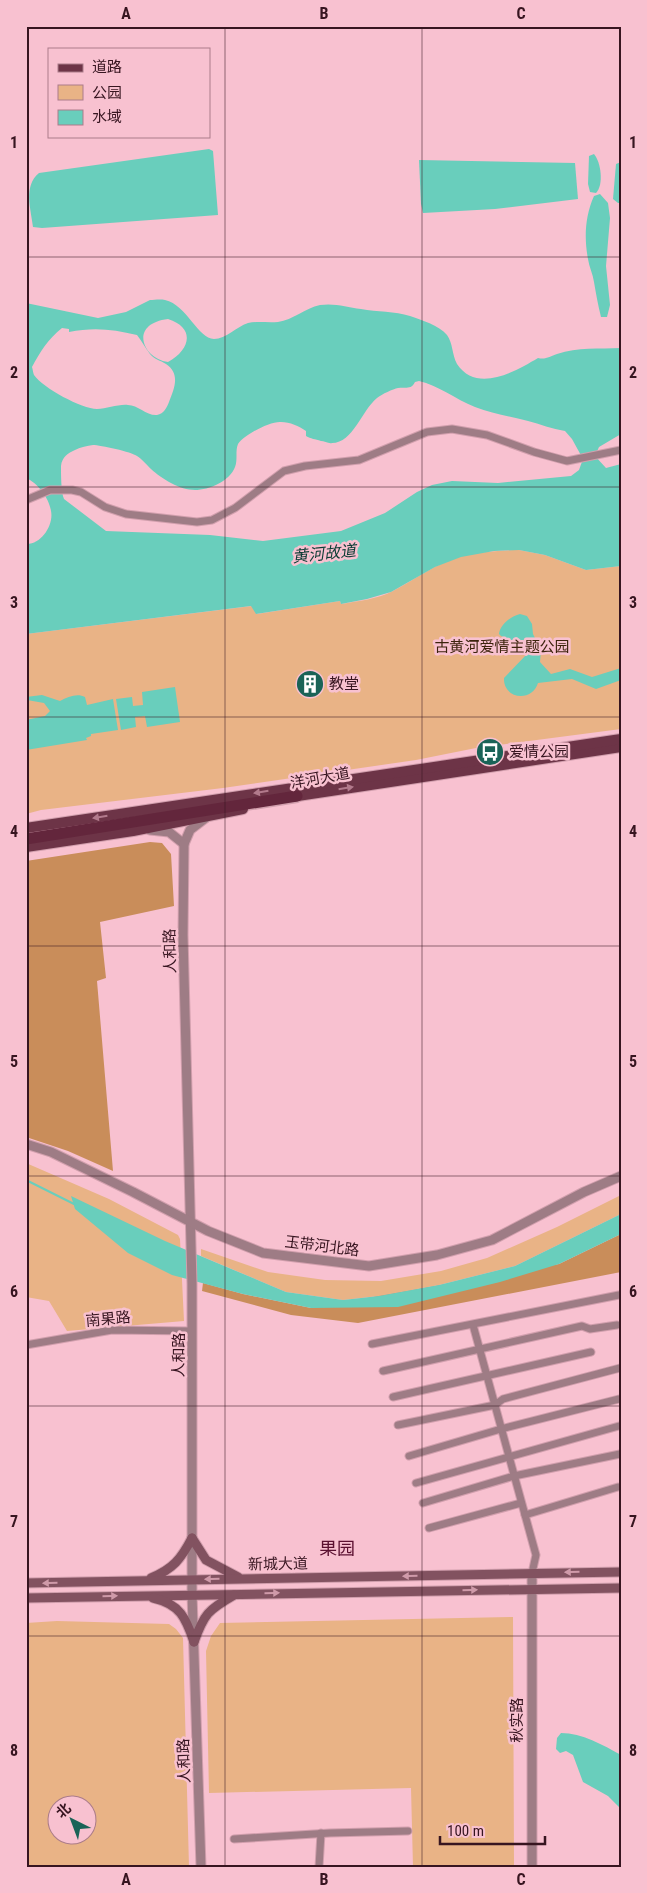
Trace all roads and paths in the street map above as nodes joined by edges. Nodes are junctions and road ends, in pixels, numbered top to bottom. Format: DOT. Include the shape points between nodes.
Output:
graph roads {
  1 [pos="621,450"];
  2 [pos="26,500"];
  3 [pos="621,738"];
  4 [pos="621,747"];
  5 [pos="297,796"];
  6 [pos="209,813"];
  7 [pos="26,828"];
  8 [pos="139,830"];
  9 [pos="26,839"];
  10 [pos="184,844"];
  11 [pos="26,847"];
  12 [pos="26,1144"];
  13 [pos="621,1176"];
  14 [pos="190,1222"];
  15 [pos="619,1295"];
  16 [pos="473,1325"];
  17 [pos="617,1325"];
  18 [pos="192,1331"];
  19 [pos="372,1344"];
  20 [pos="26,1345"];
  21 [pos="480,1348"];
  22 [pos="591,1352"];
  23 [pos="620,1368"];
  24 [pos="383,1371"];
  25 [pos="487,1376"];
  26 [pos="393,1397"];
  27 [pos="619,1399"];
  28 [pos="495,1405"];
  29 [pos="398,1425"];
  30 [pos="619,1426"];
  31 [pos="502,1429"];
  32 [pos="620,1454"];
  33 [pos="409,1456"];
  34 [pos="509,1456"];
  35 [pos="514,1476"];
  36 [pos="416,1483"];
  37 [pos="618,1487"];
  38 [pos="423,1503"];
  39 [pos="521,1503"];
  40 [pos="525,1515"];
  41 [pos="429,1528"];
  42 [pos="192,1538"];
  43 [pos="621,1572"];
  44 [pos="532,1573"];
  45 [pos="244,1578"];
  46 [pos="192,1579"];
  47 [pos="128,1580"];
  48 [pos="146,1580"];
  49 [pos="26,1583"];
  50 [pos="621,1588"];
  51 [pos="532,1589"];
  52 [pos="192,1594"];
  53 [pos="236,1594"];
  54 [pos="248,1594"];
  55 [pos="141,1595"];
  56 [pos="129,1596"];
  57 [pos="26,1598"];
  58 [pos="194,1642"];
  59 [pos="408,1831"];
  60 [pos="321,1833"];
  61 [pos="234,1838"];
  62 [pos="201,1867"];
  63 [pos="319,1867"];
  64 [pos="532,1867"];
  1 -- 2 [label="street" via="578,460 561,460 480,434 452,429 427,432 359,460 305,466 284,472 235,508 212,520 197,522 126,514 105,507 81,492 67,490 50,490"];
  3 -- 7 [label="main road, 洋河大道, one-way"];
  5 -- 4 [label="main road, 洋河大道, one-way"];
  5 -- 6 [label="highway"];
  6 -- 8 [label="main road"];
  6 -- 9 [label="highway"];
  6 -- 10 [label="street" via="190,830"];
  8 -- 10 [label="street" via="166,831"];
  8 -- 11 [label="main road"];
  10 -- 14 [label="street, 人和路"];
  12 -- 14 [label="street, 玉带河北路" via="51,1152"];
  13 -- 14 [label="street, 玉带河北路" via="492,1240 437,1256 369,1266 263,1253"];
  14 -- 18 [label="street, 人和路"];
  15 -- 16 [label="street"];
  16 -- 19 [label="street"];
  16 -- 21 [label="street"];
  17 -- 21 [label="street" via="590,1329 582,1326"];
  18 -- 20 [label="street, 南果路" via="112,1330"];
  18 -- 42 [label="street, 人和路"];
  21 -- 24 [label="street"];
  21 -- 25 [label="street"];
  22 -- 25 [label="street"];
  23 -- 28 [label="street" via="503,1399"];
  25 -- 26 [label="street"];
  25 -- 28 [label="street"];
  27 -- 31 [label="street"];
  28 -- 29 [label="street"];
  28 -- 31 [label="street"];
  30 -- 34 [label="street"];
  31 -- 33 [label="street"];
  31 -- 34 [label="street"];
  32 -- 35 [label="street"];
  34 -- 35 [label="street"];
  34 -- 36 [label="street"];
  35 -- 38 [label="street"];
  35 -- 39 [label="street"];
  37 -- 40 [label="street"];
  39 -- 40 [label="street"];
  39 -- 41 [label="street"];
  40 -- 44 [label="street" via="536,1555"];
  42 -- 45 [label="main road" via="206,1560"];
  42 -- 46 [label="street, 人和路"];
  42 -- 48 [label="main road" via="177,1562"];
  43 -- 44 [label="main road, 新城大道, one-way"];
  44 -- 45 [label="main road, 新城大道, one-way"];
  44 -- 51 [label="street, 秋实路"];
  45 -- 46 [label="main road, 新城大道, one-way"];
  45 -- 54 [label="main road"];
  46 -- 48 [label="main road, 新城大道"];
  46 -- 52 [label="street, 人和路"];
  47 -- 48 [label="main road, 新城大道"];
  47 -- 49 [label="main road, 新城大道, one-way"];
  47 -- 56 [label="main road"];
  50 -- 51 [label="main road, 新城大道"];
  54 -- 51 [label="main road, 新城大道, one-way"];
  51 -- 64 [label="street, 秋实路"];
  52 -- 53 [label="main road, 新城大道"];
  52 -- 55 [label="main road, 新城大道"];
  52 -- 58 [label="street, 人和路"];
  53 -- 54 [label="main road, 新城大道"];
  53 -- 58 [label="main road" via="204,1617"];
  55 -- 56 [label="main road, 新城大道"];
  55 -- 58 [label="main road" via="160,1599 176,1608 187,1621"];
  57 -- 56 [label="main road, 新城大道, one-way"];
  58 -- 62 [label="street, 人和路"];
  59 -- 60 [label="street"];
  60 -- 61 [label="street"];
  60 -- 63 [label="street"];
}
